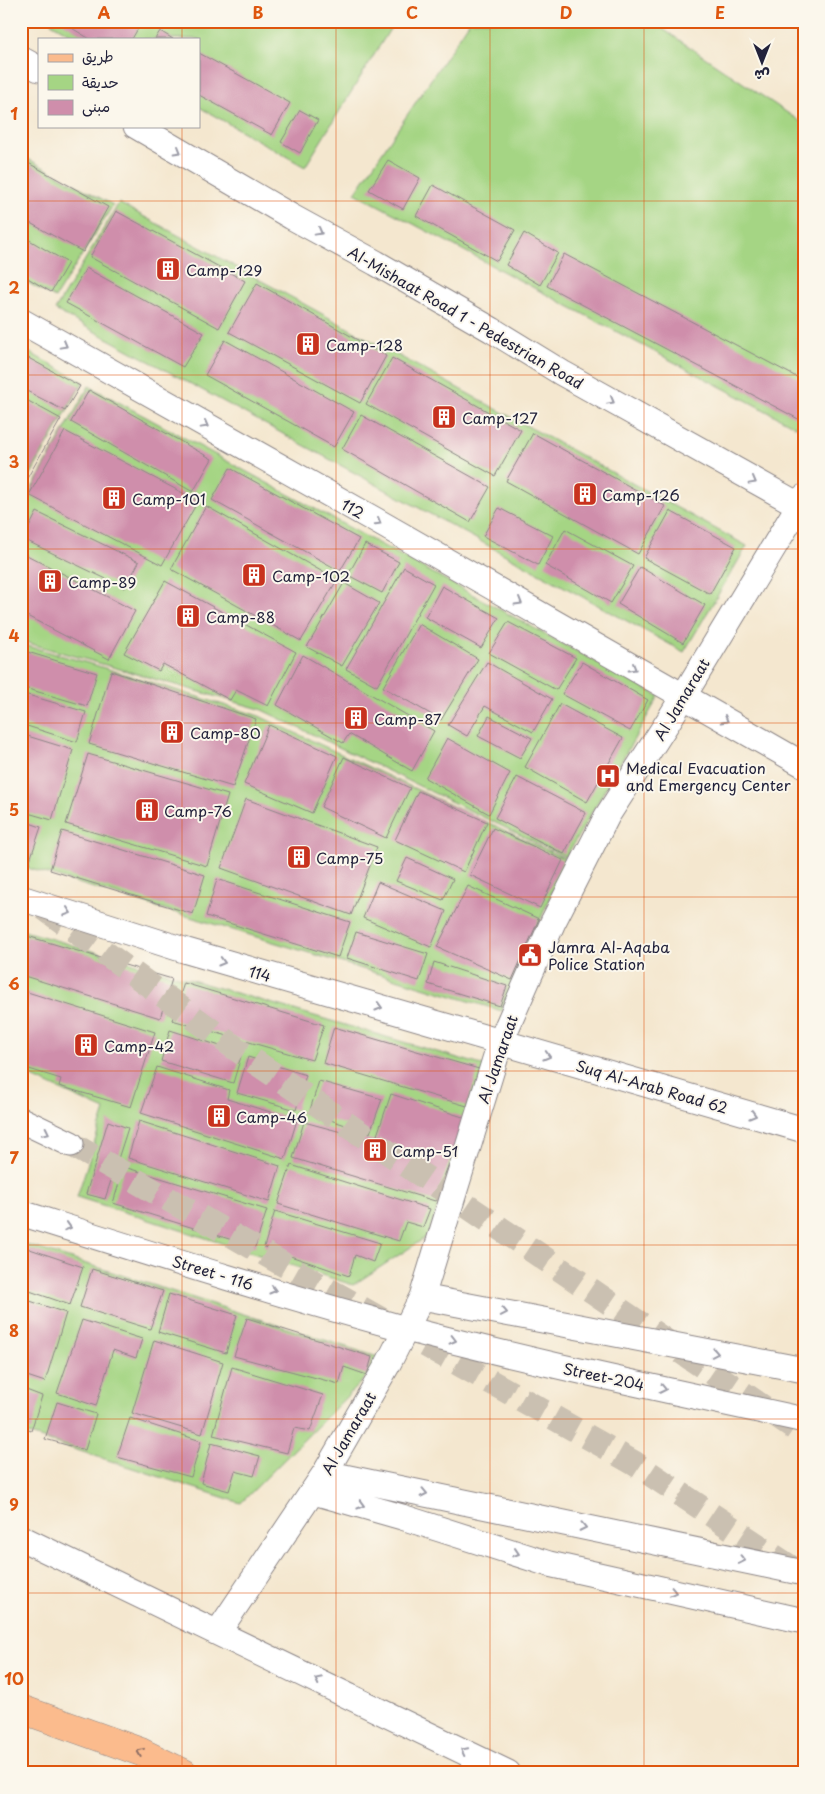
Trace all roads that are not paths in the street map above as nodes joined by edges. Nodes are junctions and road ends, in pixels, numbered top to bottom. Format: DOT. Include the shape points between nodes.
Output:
graph roads {
  1 [pos="21,59"];
  2 [pos="38,68"];
  3 [pos="139,128"];
  4 [pos="21,322"];
  5 [pos="802,504"];
  6 [pos="683,696"];
  7 [pos="804,765"];
  8 [pos="21,898"];
  9 [pos="500,1043"];
  10 [pos="21,1120"];
  11 [pos="804,1130"];
  12 [pos="71,1144"];
  13 [pos="21,1213"];
  14 [pos="422,1296"];
  15 [pos="406,1328"];
  16 [pos="804,1370"];
  17 [pos="804,1420"];
  18 [pos="319,1482"];
  19 [pos="21,1538"];
  20 [pos="804,1573"];
  21 [pos="804,1621"];
  22 [pos="218,1632"];
  23 [pos="21,1709"];
  24 [pos="184,1773"];
  25 [pos="508,1773"];
  1 -- 2 [label="street"];
  3 -- 5 [label="street, Al-Mishaat Road 1 - Pedestrian Road, one-way" via="492,330 562,374"];
  4 -- 6 [label="street, 112, one-way"];
  5 -- 6 [label="street, Al Jamaraat"];
  6 -- 7 [label="street, 112, one-way"];
  6 -- 9 [label="street, Al Jamaraat" via="607,816 553,922"];
  8 -- 9 [label="street, 114, one-way" via="187,951"];
  9 -- 11 [label="street, Suq Al-Arab Road 62, one-way"];
  9 -- 14 [label="street, Al Jamaraat"];
  10 -- 12 [label="street, one-way"];
  13 -- 15 [label="street, Street - 116, one-way"];
  14 -- 15 [label="street, Al Jamaraat"];
  14 -- 16 [label="street, one-way"];
  15 -- 17 [label="street, Street-204, one-way"];
  15 -- 18 [label="street, Al Jamaraat"];
  18 -- 20 [label="street, one-way"];
  18 -- 21 [label="street, one-way" via="402,1517 549,1564"];
  18 -- 22 [label="street, Al Jamaraat"];
  19 -- 22 [label="street"];
  25 -- 22 [label="street, one-way"];
  24 -- 23 [label="main road, one-way" via="142,1752"];
}
